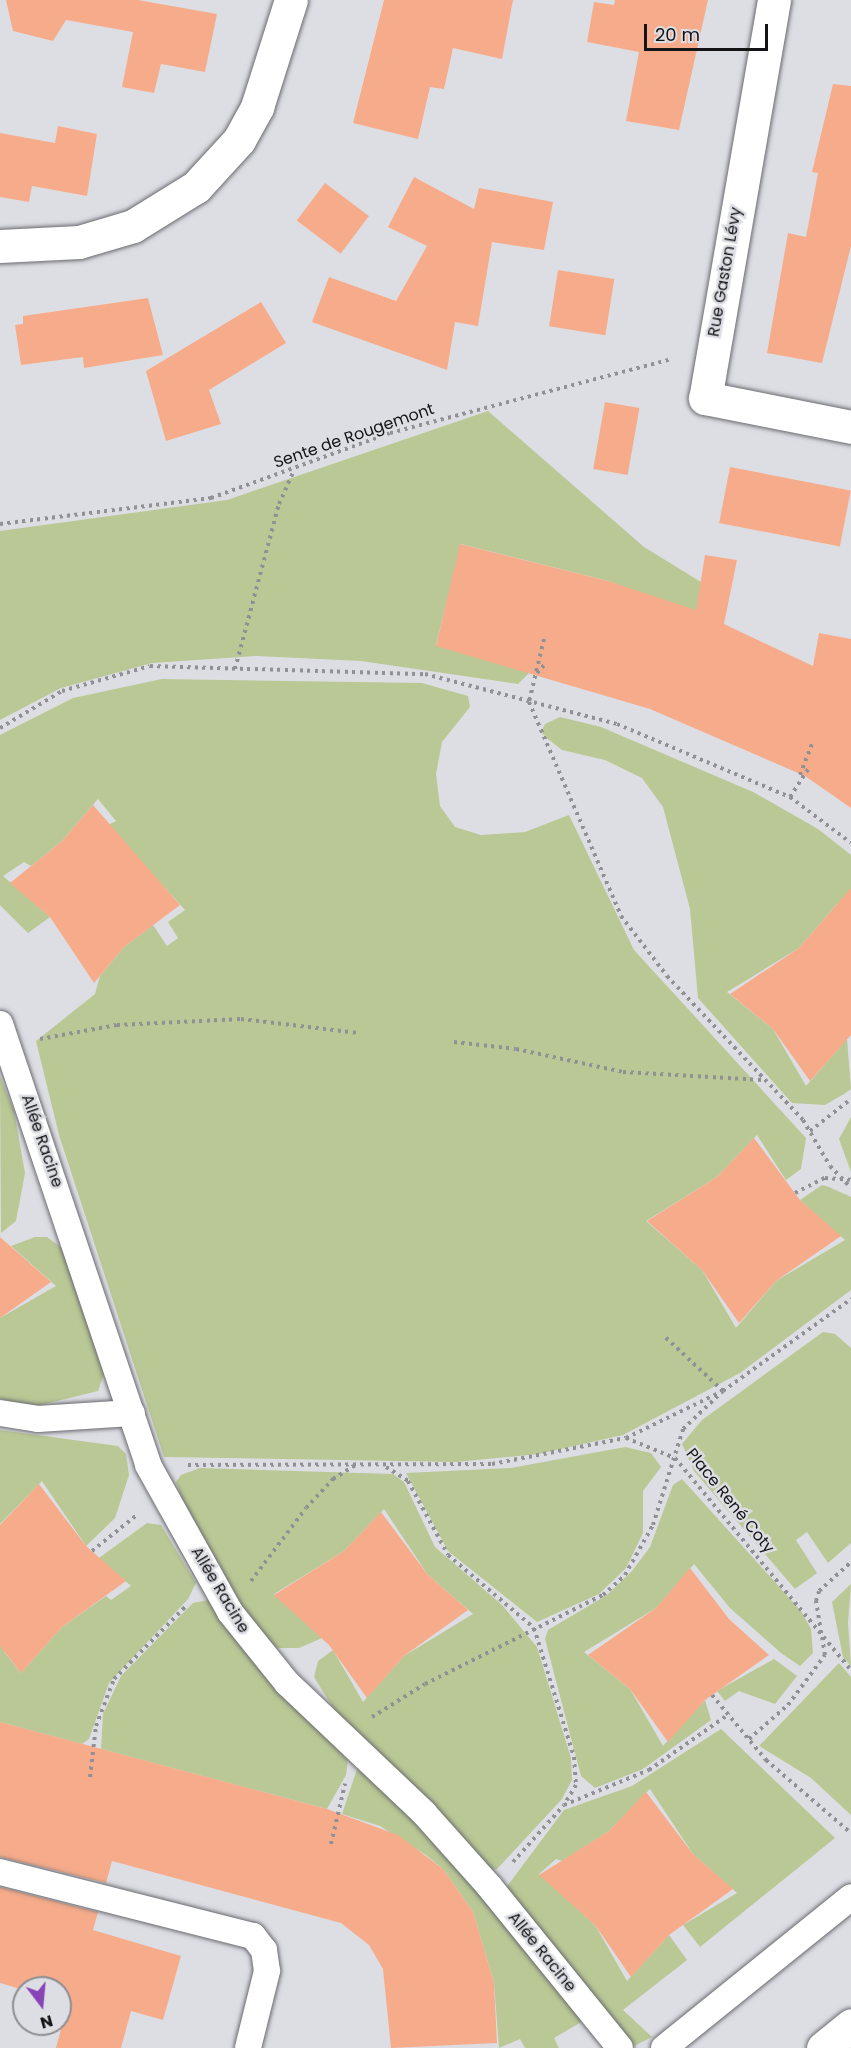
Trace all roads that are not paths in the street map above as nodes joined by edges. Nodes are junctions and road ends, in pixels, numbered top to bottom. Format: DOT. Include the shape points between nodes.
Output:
graph roads {
  1 [pos="291,0"];
  2 [pos="774,0"];
  3 [pos="0,246"];
  4 [pos="851,427"];
  5 [pos="5,1035"];
  6 [pos="0,1413"];
  7 [pos="132,1413"];
  8 [pos="0,1872"];
  9 [pos="851,1897"];
  10 [pos="851,2025"];
  11 [pos="248,2048"];
  12 [pos="620,2048"];
  13 [pos="664,2048"];
  14 [pos="823,2048"];
  1 -- 3 [label="street" via="257,107 239,140 196,187 133,226 79,242"];
  2 -- 4 [label="street, Rue Gaston Lévy" via="705,398"];
  5 -- 7 [label="lane, Allée Racine"];
  6 -- 7 [label="lane" via="38,1419"];
  7 -- 12 [label="lane, Allée Racine" via="148,1465 230,1612 287,1683 347,1739 489,1886"];
  8 -- 11 [label="lane" via="253,1936 264,1950 267,1971"];
  9 -- 13 [label="lane"];
  10 -- 14 [label="street"];
}
